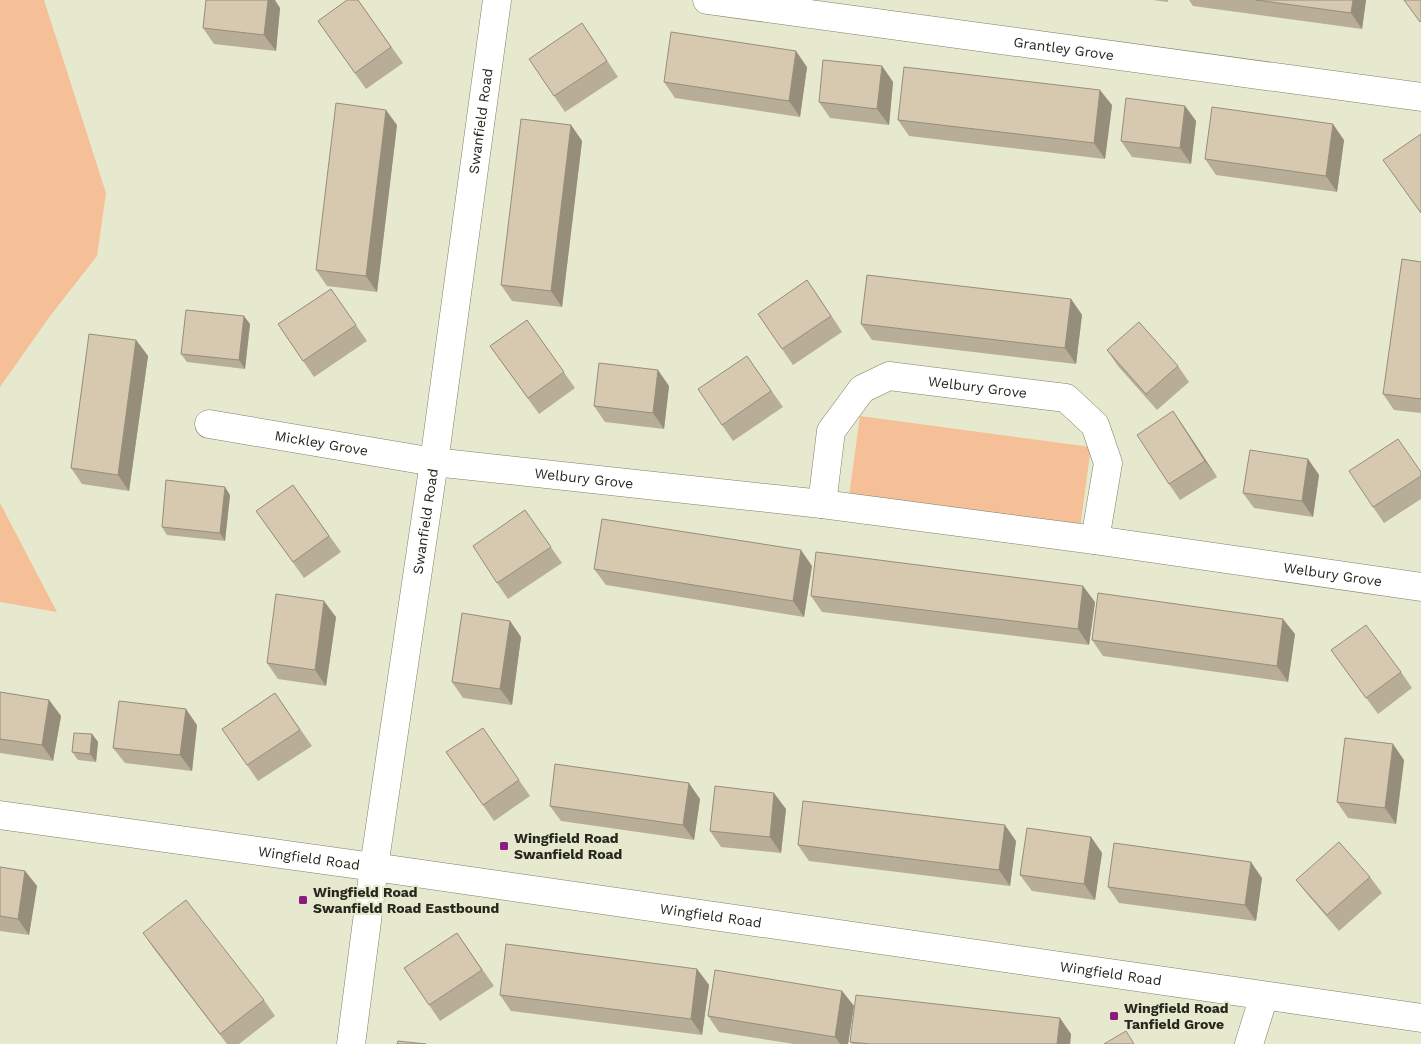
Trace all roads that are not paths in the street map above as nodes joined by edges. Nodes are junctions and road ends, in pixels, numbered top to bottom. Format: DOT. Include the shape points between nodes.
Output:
graph roads {
  1 [pos="497,0"];
  2 [pos="707,0"];
  3 [pos="1421,97"];
  4 [pos="210,424"];
  5 [pos="434,462"];
  6 [pos="822,504"];
  7 [pos="1095,540"];
  8 [pos="1421,587"];
  9 [pos="0,815"];
  10 [pos="374,867"];
  11 [pos="1264,996"];
  12 [pos="1421,1018"];
  13 [pos="351,1044"];
  14 [pos="1249,1044"];
  1 -- 5 [label="street, Swanfield Road"];
  2 -- 3 [label="street, Grantley Grove"];
  4 -- 5 [label="street, Mickley Grove"];
  5 -- 6 [label="street, Welbury Grove"];
  5 -- 10 [label="street, Swanfield Road"];
  6 -- 7 [label="street, Welbury Grove"];
  6 -- 7 [label="street, Welbury Grove" via="831,430 862,389 889,376 1066,398 1095,426 1108,463"];
  7 -- 8 [label="street, Welbury Grove"];
  9 -- 10 [label="street, Wingfield Road"];
  10 -- 11 [label="street, Wingfield Road"];
  10 -- 13 [label="street, Swanfield Road"];
  11 -- 12 [label="street, Wingfield Road"];
  11 -- 14 [label="street"];
}
